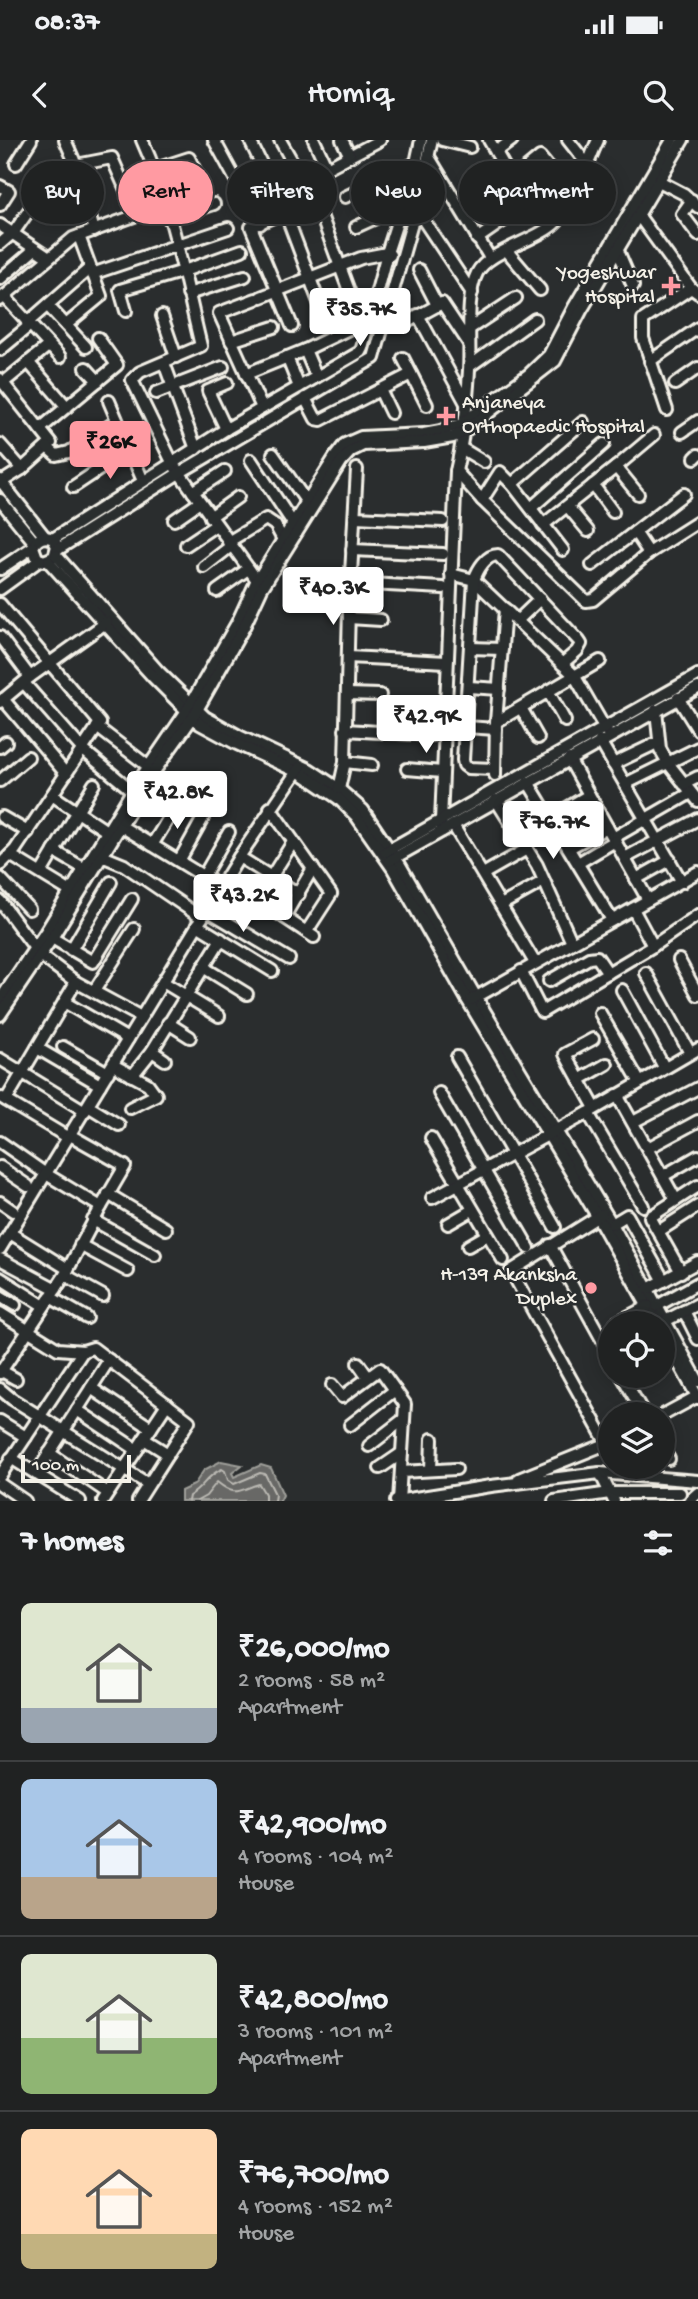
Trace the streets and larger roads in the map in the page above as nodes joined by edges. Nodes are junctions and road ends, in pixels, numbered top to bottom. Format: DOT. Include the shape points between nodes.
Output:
graph roads {
  1 [pos="31,140"];
  2 [pos="65,140"];
  3 [pos="142,140"];
  4 [pos="214,140"];
  5 [pos="279,140"];
  6 [pos="314,140"];
  7 [pos="342,140"];
  8 [pos="432,140"];
  9 [pos="442,140"];
  10 [pos="489,140"];
  11 [pos="512,140"];
  12 [pos="568,140"];
  13 [pos="598,140"];
  14 [pos="672,140"];
  15 [pos="682,140"];
  16 [pos="376,141"];
  17 [pos="420,141"];
  18 [pos="251,143"];
  19 [pos="470,147"];
  20 [pos="496,152"];
  21 [pos="350,156"];
  22 [pos="429,158"];
  23 [pos="74,161"];
  24 [pos="97,161"];
  25 [pos="151,161"];
  26 [pos="260,161"];
  27 [pos="291,161"];
  28 [pos="416,161"];
  29 [pos="428,161"];
  30 [pos="501,161"];
  31 [pos="585,161"];
  32 [pos="588,161"];
  33 [pos="16,164"];
  34 [pos="227,164"];
  35 [pos="657,180"];
  36 [pos="0,186"];
  37 [pos="351,194"];
  38 [pos="345,197"];
  39 [pos="695,204"];
  40 [pos="0,205"];
  41 [pos="636,212"];
  42 [pos="21,221"];
  43 [pos="92,224"];
  44 [pos="171,224"];
  45 [pos="260,224"];
  46 [pos="289,224"];
  47 [pos="324,224"];
  48 [pos="363,224"];
  49 [pos="396,224"];
  50 [pos="412,224"];
  51 [pos="426,224"];
  52 [pos="498,224"];
  53 [pos="553,224"];
  54 [pos="0,225"];
  55 [pos="550,226"];
  56 [pos="356,227"];
  57 [pos="228,228"];
  58 [pos="94,231"];
  59 [pos="13,232"];
  60 [pos="698,235"];
  61 [pos="79,236"];
  62 [pos="477,239"];
  63 [pos="0,244"];
  64 [pos="178,244"];
  65 [pos="35,249"];
  66 [pos="242,250"];
  67 [pos="507,251"];
  68 [pos="618,251"];
  69 [pos="387,253"];
  70 [pos="49,258"];
  71 [pos="490,258"];
  72 [pos="402,262"];
  73 [pos="340,268"];
  74 [pos="419,270"];
  75 [pos="91,271"];
  76 [pos="184,271"];
  77 [pos="246,276"];
  78 [pos="309,278"];
  79 [pos="0,279"];
  80 [pos="633,286"];
  81 [pos="540,290"];
  82 [pos="278,291"];
  83 [pos="695,291"];
  84 [pos="472,293"];
  85 [pos="188,294"];
  86 [pos="2,298"];
  87 [pos="516,298"];
  88 [pos="437,304"];
  89 [pos="48,306"];
  90 [pos="126,311"];
  91 [pos="323,313"];
  92 [pos="418,315"];
  93 [pos="162,316"];
  94 [pos="535,320"];
  95 [pos="570,322"];
  96 [pos="405,323"];
  97 [pos="28,324"];
  98 [pos="66,325"];
  99 [pos="292,326"];
  100 [pos="274,327"];
  101 [pos="698,328"];
  102 [pos="468,330"];
  103 [pos="98,338"];
  104 [pos="232,341"];
  105 [pos="469,344"];
  106 [pos="48,346"];
  107 [pos="86,347"];
  108 [pos="0,350"];
  109 [pos="305,350"];
  110 [pos="60,357"];
  111 [pos="176,357"];
  112 [pos="287,357"];
  113 [pos="403,358"];
  114 [pos="650,361"];
  115 [pos="28,362"];
  116 [pos="164,363"];
  117 [pos="470,366"];
  118 [pos="223,367"];
  119 [pos="86,368"];
  120 [pos="698,368"];
  121 [pos="314,371"];
  122 [pos="246,374"];
  123 [pos="411,374"];
  124 [pos="2,381"];
  125 [pos="98,381"];
  126 [pos="227,383"];
  127 [pos="676,384"];
  128 [pos="174,387"];
  129 [pos="299,387"];
  130 [pos="380,390"];
  131 [pos="156,393"];
  132 [pos="305,398"];
  133 [pos="109,401"];
  134 [pos="274,401"];
  135 [pos="427,405"];
  136 [pos="467,405"];
  137 [pos="67,407"];
  138 [pos="262,408"];
  139 [pos="667,410"];
  140 [pos="281,412"];
  141 [pos="391,413"];
  142 [pos="117,421"];
  143 [pos="698,421"];
  144 [pos="583,422"];
  145 [pos="465,426"];
  146 [pos="40,429"];
  147 [pos="226,429"];
  148 [pos="682,432"];
  149 [pos="654,435"];
  150 [pos="604,443"];
  151 [pos="0,444"];
  152 [pos="47,447"];
  153 [pos="461,448"];
  154 [pos="130,449"];
  155 [pos="196,449"];
  156 [pos="273,454"];
  157 [pos="251,460"];
  158 [pos="484,462"];
  159 [pos="616,467"];
  160 [pos="176,468"];
  161 [pos="22,469"];
  162 [pos="357,470"];
  163 [pos="225,471"];
  164 [pos="456,471"];
  165 [pos="1,481"];
  166 [pos="143,481"];
  167 [pos="512,484"];
  168 [pos="593,485"];
  169 [pos="73,486"];
  170 [pos="193,492"];
  171 [pos="638,494"];
  172 [pos="684,494"];
  173 [pos="238,497"];
  174 [pos="0,500"];
  175 [pos="482,500"];
  176 [pos="306,501"];
  177 [pos="200,502"];
  178 [pos="568,507"];
  179 [pos="531,508"];
  180 [pos="613,512"];
  181 [pos="5,515"];
  182 [pos="355,517"];
  183 [pos="174,520"];
  184 [pos="213,521"];
  185 [pos="443,521"];
  186 [pos="698,522"];
  187 [pos="543,525"];
  188 [pos="294,526"];
  189 [pos="587,531"];
  190 [pos="635,532"];
  191 [pos="282,538"];
  192 [pos="230,544"];
  193 [pos="186,545"];
  194 [pos="46,549"];
  195 [pos="352,550"];
  196 [pos="564,550"];
  197 [pos="649,553"];
  198 [pos="443,554"];
  199 [pos="592,565"];
  200 [pos="204,567"];
  201 [pos="0,569"];
  202 [pos="248,569"];
  203 [pos="451,575"];
  204 [pos="474,580"];
  205 [pos="351,583"];
  206 [pos="260,584"];
  207 [pos="443,588"];
  208 [pos="0,589"];
  209 [pos="217,591"];
  210 [pos="540,599"];
  211 [pos="0,604"];
  212 [pos="505,609"];
  213 [pos="349,618"];
  214 [pos="381,620"];
  215 [pos="517,621"];
  216 [pos="107,622"];
  217 [pos="0,638"];
  218 [pos="471,648"];
  219 [pos="502,649"];
  220 [pos="348,657"];
  221 [pos="600,661"];
  222 [pos="447,662"];
  223 [pos="49,663"];
  224 [pos="562,664"];
  225 [pos="698,675"];
  226 [pos="575,676"];
  227 [pos="27,680"];
  228 [pos="0,686"];
  229 [pos="469,687"];
  230 [pos="698,688"];
  231 [pos="499,689"];
  232 [pos="548,691"];
  233 [pos="347,694"];
  234 [pos="380,695"];
  235 [pos="678,698"];
  236 [pos="4,699"];
  237 [pos="521,708"];
  238 [pos="192,710"];
  239 [pos="656,710"];
  240 [pos="565,722"];
  241 [pos="496,726"];
  242 [pos="97,727"];
  243 [pos="466,727"];
  244 [pos="345,730"];
  245 [pos="698,730"];
  246 [pos="432,735"];
  247 [pos="605,735"];
  248 [pos="538,738"];
  249 [pos="659,742"];
  250 [pos="698,748"];
  251 [pos="82,749"];
  252 [pos="28,757"];
  253 [pos="569,759"];
  254 [pos="345,762"];
  255 [pos="668,763"];
  256 [pos="613,764"];
  257 [pos="372,765"];
  258 [pos="299,768"];
  259 [pos="407,769"];
  260 [pos="152,770"];
  261 [pos="442,772"];
  262 [pos="66,774"];
  263 [pos="698,777"];
  264 [pos="0,781"];
  265 [pos="528,782"];
  266 [pos="94,784"];
  267 [pos="625,784"];
  268 [pos="339,789"];
  269 [pos="691,793"];
  270 [pos="135,794"];
  271 [pos="589,794"];
  272 [pos="52,795"];
  273 [pos="496,800"];
  274 [pos="270,808"];
  275 [pos="78,813"];
  276 [pos="1,817"];
  277 [pos="203,818"];
  278 [pos="550,818"];
  279 [pos="646,819"];
  280 [pos="698,819"];
  281 [pos="453,825"];
  282 [pos="121,826"];
  283 [pos="441,826"];
  284 [pos="607,827"];
  285 [pos="27,832"];
  286 [pos="229,832"];
  287 [pos="111,834"];
  288 [pos="614,840"];
  289 [pos="658,840"];
  290 [pos="293,842"];
  291 [pos="152,845"];
  292 [pos="569,848"];
  293 [pos="527,849"];
  294 [pos="54,851"];
  295 [pos="10,855"];
  296 [pos="102,856"];
  297 [pos="389,856"];
  298 [pos="239,857"];
  299 [pos="625,858"];
  300 [pos="670,860"];
  301 [pos="179,861"];
  302 [pos="578,863"];
  303 [pos="0,865"];
  304 [pos="313,868"];
  305 [pos="85,869"];
  306 [pos="41,873"];
  307 [pos="698,873"];
  308 [pos="483,874"];
  309 [pos="203,877"];
  310 [pos="271,877"];
  311 [pos="0,878"];
  312 [pos="636,879"];
  313 [pos="544,881"];
  314 [pos="682,881"];
  315 [pos="111,882"];
  316 [pos="223,883"];
  317 [pos="71,892"];
  318 [pos="299,894"];
  319 [pos="132,899"];
  320 [pos="648,900"];
  321 [pos="0,901"];
  322 [pos="501,905"];
  323 [pos="29,909"];
  324 [pos="633,909"];
  325 [pos="698,915"];
  326 [pos="284,917"];
  327 [pos="202,918"];
  328 [pos="612,920"];
  329 [pos="134,929"];
  330 [pos="52,937"];
  331 [pos="221,939"];
  332 [pos="574,941"];
  333 [pos="653,946"];
  334 [pos="71,950"];
  335 [pos="37,952"];
  336 [pos="289,959"];
  337 [pos="587,960"];
  338 [pos="679,960"];
  339 [pos="535,963"];
  340 [pos="203,967"];
  341 [pos="272,971"];
  342 [pos="521,971"];
  343 [pos="608,973"];
  344 [pos="646,973"];
  345 [pos="549,981"];
  346 [pos="76,982"];
  347 [pos="163,982"];
  348 [pos="622,990"];
  349 [pos="94,991"];
  350 [pos="247,993"];
  351 [pos="186,995"];
  352 [pos="698,995"];
  353 [pos="472,999"];
  354 [pos="0,1000"];
  355 [pos="64,1002"];
  356 [pos="600,1013"];
  357 [pos="0,1015"];
  358 [pos="219,1016"];
  359 [pos="141,1017"];
  360 [pos="168,1023"];
  361 [pos="190,1037"];
  362 [pos="128,1039"];
  363 [pos="593,1039"];
  364 [pos="63,1047"];
  365 [pos="37,1048"];
  366 [pos="152,1051"];
  367 [pos="694,1051"];
  368 [pos="457,1057"];
  369 [pos="0,1059"];
  370 [pos="165,1060"];
  371 [pos="607,1064"];
  372 [pos="664,1067"];
  373 [pos="110,1069"];
  374 [pos="23,1073"];
  375 [pos="132,1076"];
  376 [pos="579,1080"];
  377 [pos="639,1081"];
  378 [pos="100,1085"];
  379 [pos="698,1088"];
  380 [pos="439,1093"];
  381 [pos="617,1095"];
  382 [pos="3,1098"];
  383 [pos="86,1108"];
  384 [pos="130,1108"];
  385 [pos="591,1111"];
  386 [pos="698,1121"];
  387 [pos="633,1122"];
  388 [pos="119,1125"];
  389 [pos="551,1132"];
  390 [pos="69,1136"];
  391 [pos="431,1138"];
  392 [pos="0,1142"];
  393 [pos="648,1148"];
  394 [pos="512,1153"];
  395 [pos="698,1156"];
  396 [pos="0,1167"];
  397 [pos="484,1169"];
  398 [pos="46,1174"];
  399 [pos="663,1176"];
  400 [pos="457,1184"];
  401 [pos="28,1186"];
  402 [pos="698,1186"];
  403 [pos="108,1194"];
  404 [pos="432,1198"];
  405 [pos="676,1200"];
  406 [pos="0,1202"];
  407 [pos="643,1206"];
  408 [pos="698,1206"];
  409 [pos="101,1207"];
  410 [pos="472,1210"];
  411 [pos="13,1211"];
  412 [pos="601,1214"];
  413 [pos="93,1220"];
  414 [pos="448,1224"];
  415 [pos="611,1224"];
  416 [pos="555,1227"];
  417 [pos="166,1228"];
  418 [pos="659,1231"];
  419 [pos="487,1235"];
  420 [pos="4,1239"];
  421 [pos="80,1245"];
  422 [pos="550,1245"];
  423 [pos="468,1247"];
  424 [pos="529,1248"];
  425 [pos="155,1255"];
  426 [pos="0,1259"];
  427 [pos="503,1260"];
  428 [pos="697,1263"];
  429 [pos="128,1271"];
  430 [pos="66,1272"];
  431 [pos="681,1272"];
  432 [pos="0,1278"];
  433 [pos="664,1281"];
  434 [pos="698,1283"];
  435 [pos="648,1289"];
  436 [pos="0,1296"];
  437 [pos="103,1296"];
  438 [pos="50,1297"];
  439 [pos="698,1304"];
  440 [pos="15,1305"];
  441 [pos="652,1306"];
  442 [pos="641,1311"];
  443 [pos="655,1311"];
  444 [pos="684,1311"];
  445 [pos="675,1315"];
  446 [pos="1,1317"];
  447 [pos="87,1318"];
  448 [pos="29,1331"];
  449 [pos="598,1332"];
  450 [pos="698,1339"];
  451 [pos="675,1344"];
  452 [pos="83,1351"];
  453 [pos="675,1356"];
  454 [pos="109,1360"];
  455 [pos="358,1363"];
  456 [pos="1,1372"];
  457 [pos="368,1377"];
  458 [pos="16,1379"];
  459 [pos="698,1381"];
  460 [pos="332,1385"];
  461 [pos="91,1388"];
  462 [pos="0,1389"];
  463 [pos="395,1391"];
  464 [pos="698,1397"];
  465 [pos="167,1404"];
  466 [pos="675,1409"];
  467 [pos="77,1410"];
  468 [pos="39,1416"];
  469 [pos="404,1419"];
  470 [pos="0,1421"];
  471 [pos="598,1424"];
  472 [pos="350,1425"];
  473 [pos="151,1428"];
  474 [pos="62,1432"];
  475 [pos="26,1437"];
  476 [pos="144,1439"];
  477 [pos="432,1439"];
  478 [pos="369,1446"];
  479 [pos="598,1447"];
  480 [pos="137,1450"];
  481 [pos="49,1453"];
  482 [pos="402,1453"];
  483 [pos="168,1454"];
  484 [pos="11,1458"];
  485 [pos="380,1468"];
  486 [pos="456,1469"];
  487 [pos="123,1470"];
  488 [pos="431,1470"];
  489 [pos="401,1472"];
  490 [pos="598,1473"];
  491 [pos="36,1474"];
  492 [pos="0,1476"];
  493 [pos="603,1479"];
  494 [pos="645,1479"];
  495 [pos="0,1484"];
  496 [pos="148,1484"];
  497 [pos="505,1485"];
  498 [pos="697,1486"];
  499 [pos="680,1493"];
  500 [pos="106,1497"];
  501 [pos="612,1497"];
  502 [pos="21,1500"];
  503 [pos="80,1501"];
  504 [pos="138,1501"];
  505 [pos="398,1501"];
  506 [pos="554,1501"];
  507 [pos="689,1501"];
  1 -- 33 [label="street"];
  2 -- 23 [label="street"];
  3 -- 25 [label="street"];
  4 -- 34 [label="street"];
  5 -- 27 [label="street"];
  6 -- 21 [label="street" via="327,167"];
  7 -- 21 [label="street"];
  8 -- 22 [label="street"];
  9 -- 19 [label="street"];
  10 -- 20 [label="street"];
  11 -- 20 [label="street"];
  12 -- 31 [label="street"];
  13 -- 32 [label="street"];
  14 -- 41 [label="street"];
  15 -- 35 [label="street"];
  16 -- 21 [label="street"];
  17 -- 22 [label="street"];
  17 -- 28 [label="street"];
  18 -- 26 [label="street"];
  20 -- 30 [label="street"];
  22 -- 29 [label="street"];
  22 -- 62 [label="street"];
  24 -- 58 [label="street" via="112,158 137,215"];
  35 -- 39 [label="street"];
  35 -- 41 [label="street"];
  36 -- 40 [label="street" via="9,191"];
  37 -- 38 [label="street"];
  39 -- 60 [label="street" via="682,214"];
  41 -- 68 [label="street"];
  41 -- 83 [label="street"];
  41 -- 95 [label="street"];
  42 -- 59 [label="street"];
  43 -- 58 [label="street"];
  44 -- 64 [label="street"];
  45 -- 82 [label="street" via="251,227"];
  46 -- 78 [label="street"];
  47 -- 73 [label="street"];
  48 -- 56 [label="street"];
  49 -- 69 [label="street"];
  50 -- 72 [label="street"];
  51 -- 84 [label="street"];
  52 -- 62 [label="street"];
  53 -- 55 [label="street"];
  54 -- 59 [label="street"];
  55 -- 67 [label="street"];
  57 -- 64 [label="street"];
  58 -- 61 [label="street"];
  59 -- 63 [label="street"];
  59 -- 65 [label="street"];
  61 -- 70 [label="street"];
  61 -- 75 [label="street"];
  62 -- 71 [label="street"];
  64 -- 75 [label="street"];
  64 -- 76 [label="street"];
  65 -- 70 [label="street"];
  65 -- 79 [label="street"];
  66 -- 76 [label="street"];
  67 -- 71 [label="street"];
  67 -- 81 [label="street"];
  68 -- 80 [label="street"];
  68 -- 95 [label="street"];
  69 -- 72 [label="street"];
  69 -- 73 [label="street"];
  69 -- 129 [label="street" via="362,348"];
  70 -- 86 [label="street"];
  71 -- 84 [label="street" via="477,272"];
  72 -- 132 [label="street" via="376,355"];
  73 -- 78 [label="street"];
  73 -- 109 [label="street" via="359,324"];
  74 -- 88 [label="street"];
  75 -- 89 [label="street"];
  75 -- 98 [label="street" via="101,296"];
  76 -- 85 [label="street"];
  76 -- 90 [label="street" via="120,290"];
  77 -- 85 [label="street"];
  78 -- 82 [label="street"];
  78 -- 91 [label="street"];
  82 -- 99 [label="street"];
  82 -- 104 [label="street" via="219,313"];
  83 -- 114 [label="street" via="643,320"];
  84 -- 102 [label="street"];
  85 -- 111 [label="street" via="201,346"];
  86 -- 97 [label="street"];
  87 -- 102 [label="street"];
  88 -- 92 [label="street"];
  88 -- 105 [label="street" via="444,305"];
  89 -- 97 [label="street"];
  89 -- 98 [label="street"];
  92 -- 96 [label="street"];
  92 -- 136 [label="street"];
  93 -- 111 [label="street"];
  94 -- 117 [label="street"];
  95 -- 145 [label="street" via="549,355"];
  95 -- 145 [label="street" via="555,361 535,384"];
  97 -- 106 [label="street"];
  97 -- 108 [label="street"];
  98 -- 107 [label="street"];
  100 -- 104 [label="street"];
  101 -- 114 [label="street"];
  102 -- 105 [label="street"];
  103 -- 125 [label="street" via="117,365"];
  104 -- 122 [label="street"];
  105 -- 117 [label="street"];
  106 -- 110 [label="street"];
  106 -- 115 [label="street"];
  109 -- 112 [label="street"];
  109 -- 121 [label="street"];
  111 -- 116 [label="street"];
  112 -- 122 [label="street"];
  112 -- 129 [label="street"];
  113 -- 123 [label="street"];
  114 -- 139 [label="street"];
  115 -- 124 [label="street"];
  115 -- 137 [label="street"];
  116 -- 128 [label="street"];
  116 -- 160 [label="street" via="132,380"];
  117 -- 136 [label="street"];
  118 -- 128 [label="street"];
  119 -- 125 [label="street"];
  120 -- 127 [label="street"];
  122 -- 138 [label="street"];
  123 -- 130 [label="street"];
  123 -- 135 [label="street"];
  124 -- 146 [label="street"];
  125 -- 137 [label="street"];
  126 -- 147 [label="street" via="208,391"];
  128 -- 131 [label="street"];
  128 -- 155 [label="street"];
  129 -- 134 [label="street"];
  130 -- 132 [label="street" via="321,420"];
  130 -- 141 [label="street"];
  132 -- 140 [label="street"];
  133 -- 142 [label="street"];
  134 -- 138 [label="street"];
  134 -- 140 [label="street"];
  136 -- 145 [label="street"];
  137 -- 146 [label="street"];
  138 -- 147 [label="street"];
  140 -- 160 [label="street"];
  142 -- 152 [label="street" via="69,452 56,455"];
  142 -- 154 [label="street"];
  143 -- 148 [label="street"];
  144 -- 167 [label="street"];
  145 -- 153 [label="street"];
  145 -- 176 [label="street" via="354,439 345,444"];
  145 -- 188 [label="street" via="453,437 353,449"];
  146 -- 152 [label="street" via="51,443"];
  147 -- 155 [label="street"];
  149 -- 159 [label="street"];
  150 -- 179 [label="street"];
  151 -- 161 [label="street"];
  152 -- 161 [label="street"];
  153 -- 158 [label="street"];
  153 -- 164 [label="street"];
  154 -- 166 [label="street"];
  154 -- 169 [label="street"];
  155 -- 160 [label="street"];
  156 -- 176 [label="street"];
  157 -- 188 [label="street"];
  159 -- 168 [label="street"];
  159 -- 171 [label="street"];
  160 -- 166 [label="street"];
  160 -- 170 [label="street"];
  160 -- 194 [label="street"];
  161 -- 165 [label="street"];
  162 -- 182 [label="street"];
  163 -- 170 [label="street"];
  164 -- 175 [label="street"];
  164 -- 203 [label="street"];
  165 -- 194 [label="street"];
  166 -- 194 [label="street"];
  167 -- 175 [label="street" via="500,472"];
  167 -- 179 [label="street"];
  168 -- 178 [label="street"];
  168 -- 180 [label="street"];
  170 -- 177 [label="street"];
  172 -- 190 [label="street"];
  173 -- 184 [label="street"];
  174 -- 181 [label="street"];
  175 -- 197 [label="street" via="586,601"];
  176 -- 188 [label="street"];
  177 -- 183 [label="street"];
  177 -- 184 [label="street"];
  178 -- 187 [label="street"];
  178 -- 189 [label="street"];
  179 -- 187 [label="street"];
  181 -- 194 [label="street"];
  182 -- 185 [label="street"];
  182 -- 195 [label="street"];
  184 -- 192 [label="street"];
  184 -- 193 [label="street"];
  186 -- 197 [label="street"];
  187 -- 196 [label="street"];
  188 -- 191 [label="street"];
  188 -- 206 [label="street"];
  190 -- 197 [label="street"];
  190 -- 199 [label="street"];
  191 -- 192 [label="street" via="266,519"];
  191 -- 206 [label="street"];
  192 -- 200 [label="street"];
  192 -- 202 [label="street"];
  194 -- 201 [label="street"];
  194 -- 208 [label="street"];
  194 -- 216 [label="street"];
  195 -- 198 [label="street"];
  195 -- 205 [label="street"];
  202 -- 206 [label="street"];
  202 -- 209 [label="street"];
  203 -- 204 [label="street"];
  203 -- 222 [label="street"];
  204 -- 210 [label="street" via="483,563 496,554"];
  204 -- 212 [label="street"];
  204 -- 218 [label="street"];
  205 -- 207 [label="street"];
  205 -- 213 [label="street"];
  206 -- 238 [label="street"];
  210 -- 215 [label="street"];
  210 -- 224 [label="street" via="581,644"];
  211 -- 223 [label="street"];
  212 -- 215 [label="street"];
  212 -- 219 [label="street"];
  213 -- 214 [label="street"];
  213 -- 220 [label="street"];
  215 -- 224 [label="street"];
  216 -- 223 [label="street"];
  216 -- 238 [label="street" via="152,677"];
  217 -- 227 [label="street"];
  218 -- 219 [label="street"];
  218 -- 229 [label="street"];
  219 -- 231 [label="street"];
  220 -- 222 [label="street"];
  220 -- 233 [label="street"];
  221 -- 226 [label="street"];
  222 -- 261 [label="street"];
  223 -- 227 [label="street"];
  223 -- 242 [label="street" via="100,723"];
  224 -- 226 [label="street"];
  225 -- 247 [label="street"];
  226 -- 232 [label="street"];
  226 -- 247 [label="street"];
  227 -- 236 [label="street"];
  227 -- 251 [label="street"];
  228 -- 236 [label="street"];
  229 -- 231 [label="street"];
  229 -- 243 [label="street"];
  230 -- 235 [label="street"];
  231 -- 241 [label="street"];
  232 -- 237 [label="street"];
  232 -- 240 [label="street"];
  233 -- 234 [label="street"];
  233 -- 244 [label="street"];
  235 -- 239 [label="street"];
  235 -- 245 [label="street"];
  236 -- 262 [label="street"];
  237 -- 241 [label="street"];
  237 -- 248 [label="street"];
  238 -- 258 [label="street"];
  238 -- 260 [label="street"];
  239 -- 247 [label="street"];
  239 -- 249 [label="street"];
  241 -- 243 [label="street"];
  241 -- 243 [label="street" via="495,772 464,765"];
  242 -- 251 [label="street"];
  242 -- 260 [label="street"];
  244 -- 246 [label="street"];
  244 -- 254 [label="street"];
  247 -- 253 [label="street"];
  247 -- 256 [label="street"];
  247 -- 283 [label="street"];
  249 -- 255 [label="street"];
  249 -- 256 [label="street"];
  250 -- 255 [label="street"];
  251 -- 262 [label="street"];
  251 -- 270 [label="street"];
  252 -- 264 [label="street"];
  253 -- 265 [label="street"];
  253 -- 271 [label="street"];
  254 -- 257 [label="street"];
  254 -- 268 [label="street"];
  255 -- 267 [label="street"];
  255 -- 269 [label="street"];
  256 -- 267 [label="street"];
  258 -- 268 [label="street"];
  258 -- 274 [label="street"];
  258 -- 297 [label="street" via="338,798"];
  259 -- 261 [label="street"];
  260 -- 270 [label="street"];
  260 -- 291 [label="street" via="156,783 181,798"];
  261 -- 283 [label="street" via="436,791"];
  262 -- 272 [label="street"];
  263 -- 269 [label="street"];
  265 -- 273 [label="street"];
  265 -- 278 [label="street"];
  266 -- 275 [label="street"];
  267 -- 279 [label="street"];
  268 -- 297 [label="street" via="363,810"];
  269 -- 279 [label="street"];
  270 -- 282 [label="street"];
  270 -- 287 [label="street"];
  271 -- 278 [label="street"];
  271 -- 284 [label="street"];
  272 -- 275 [label="street"];
  272 -- 285 [label="street"];
  273 -- 281 [label="street"];
  273 -- 293 [label="street"];
  274 -- 290 [label="street"];
  274 -- 298 [label="street"];
  275 -- 287 [label="street"];
  275 -- 294 [label="street"];
  276 -- 285 [label="street"];
  277 -- 301 [label="street"];
  278 -- 292 [label="street"];
  279 -- 288 [label="street"];
  279 -- 289 [label="street"];
  280 -- 289 [label="street"];
  281 -- 283 [label="street"];
  281 -- 308 [label="street"];
  282 -- 287 [label="street"];
  282 -- 291 [label="street"];
  283 -- 297 [label="street"];
  284 -- 288 [label="street"];
  284 -- 292 [label="street"];
  285 -- 295 [label="street"];
  286 -- 309 [label="street"];
  287 -- 296 [label="street"];
  287 -- 305 [label="street"];
  288 -- 299 [label="street"];
  288 -- 302 [label="street"];
  289 -- 299 [label="street"];
  289 -- 300 [label="street"];
  290 -- 304 [label="street"];
  290 -- 310 [label="street"];
  291 -- 301 [label="street"];
  292 -- 302 [label="street"];
  293 -- 308 [label="street"];
  293 -- 313 [label="street"];
  294 -- 305 [label="street"];
  294 -- 306 [label="street"];
  295 -- 303 [label="street"];
  295 -- 306 [label="street"];
  296 -- 327 [label="street" via="124,865"];
  296 -- 330 [label="street"];
  297 -- 353 [label="street"];
  298 -- 310 [label="street"];
  298 -- 316 [label="street"];
  299 -- 312 [label="street"];
  300 -- 312 [label="street"];
  300 -- 314 [label="street"];
  301 -- 309 [label="street"];
  302 -- 328 [label="street"];
  304 -- 318 [label="street"];
  304 -- 326 [label="street" via="331,894 311,934"];
  305 -- 317 [label="street"];
  306 -- 317 [label="street"];
  307 -- 314 [label="street"];
  308 -- 322 [label="street"];
  309 -- 316 [label="street"];
  310 -- 318 [label="street"];
  311 -- 323 [label="street"];
  312 -- 320 [label="street"];
  313 -- 322 [label="street"];
  313 -- 332 [label="street"];
  314 -- 320 [label="street"];
  315 -- 334 [label="street"];
  316 -- 326 [label="street"];
  316 -- 327 [label="street"];
  317 -- 335 [label="street"];
  318 -- 326 [label="street"];
  319 -- 334 [label="street" via="93,962"];
  320 -- 324 [label="street"];
  321 -- 335 [label="street"];
  322 -- 339 [label="street"];
  324 -- 328 [label="street"];
  324 -- 333 [label="street"];
  325 -- 333 [label="street"];
  327 -- 331 [label="street"];
  327 -- 336 [label="street"];
  327 -- 347 [label="street"];
  328 -- 332 [label="street"];
  329 -- 349 [label="street"];
  330 -- 334 [label="street"];
  330 -- 335 [label="street"];
  331 -- 340 [label="street"];
  331 -- 341 [label="street"];
  332 -- 337 [label="street"];
  332 -- 339 [label="street"];
  333 -- 343 [label="street"];
  335 -- 346 [label="street"];
  335 -- 354 [label="street"];
  335 -- 357 [label="street"];
  337 -- 343 [label="street" via="597,957"];
  337 -- 345 [label="street"];
  338 -- 352 [label="street"];
  339 -- 342 [label="street"];
  340 -- 350 [label="street"];
  340 -- 351 [label="street"];
  342 -- 343 [label="street" via="542,1012"];
  342 -- 353 [label="street"];
  344 -- 367 [label="street"];
  346 -- 349 [label="street"];
  346 -- 355 [label="street"];
  347 -- 351 [label="street"];
  347 -- 359 [label="street"];
  348 -- 372 [label="street"];
  349 -- 359 [label="street"];
  351 -- 358 [label="street"];
  351 -- 360 [label="street"];
  353 -- 389 [label="street"];
  355 -- 362 [label="street"];
  355 -- 365 [label="street"];
  356 -- 377 [label="street"];
  359 -- 362 [label="street"];
  360 -- 361 [label="street"];
  360 -- 366 [label="street"];
  362 -- 373 [label="street"];
  363 -- 376 [label="street" via="565,1054"];
  364 -- 373 [label="street"];
  365 -- 374 [label="street"];
  365 -- 378 [label="street"];
  366 -- 370 [label="street"];
  366 -- 375 [label="street"];
  367 -- 372 [label="street"];
  368 -- 394 [label="street"];
  369 -- 374 [label="street"];
  371 -- 376 [label="street"];
  372 -- 377 [label="street"];
  373 -- 375 [label="street"];
  373 -- 378 [label="street"];
  374 -- 382 [label="street"];
  374 -- 383 [label="street"];
  375 -- 384 [label="street" via="148,1084 156,1096"];
  376 -- 385 [label="street"];
  377 -- 381 [label="street"];
  378 -- 383 [label="street"];
  379 -- 387 [label="street"];
  380 -- 397 [label="street"];
  381 -- 385 [label="street"];
  381 -- 387 [label="street"];
  382 -- 390 [label="street"];
  383 -- 388 [label="street"];
  383 -- 390 [label="street"];
  385 -- 389 [label="street"];
  385 -- 407 [label="street"];
  386 -- 393 [label="street"];
  387 -- 393 [label="street"];
  389 -- 394 [label="street"];
  389 -- 412 [label="street"];
  390 -- 398 [label="street"];
  390 -- 403 [label="street" via="125,1166"];
  391 -- 400 [label="street"];
  392 -- 398 [label="street"];
  393 -- 399 [label="street"];
  394 -- 397 [label="street"];
  394 -- 416 [label="street"];
  395 -- 399 [label="street"];
  396 -- 401 [label="street"];
  397 -- 400 [label="street"];
  397 -- 424 [label="street"];
  398 -- 409 [label="street"];
  398 -- 420 [label="street"];
  399 -- 405 [label="street"];
  400 -- 404 [label="street"];
  400 -- 410 [label="street"];
  402 -- 405 [label="street"];
  403 -- 409 [label="street"];
  403 -- 417 [label="street"];
  405 -- 418 [label="street" via="650,1217"];
  406 -- 411 [label="street"];
  408 -- 418 [label="street"];
  409 -- 413 [label="street"];
  410 -- 414 [label="street"];
  410 -- 419 [label="street"];
  412 -- 415 [label="street"];
  412 -- 422 [label="street"];
  412 -- 441 [label="street"];
  413 -- 421 [label="street"];
  413 -- 425 [label="street"];
  415 -- 433 [label="street" via="626,1215"];
  415 -- 435 [label="street"];
  418 -- 431 [label="street"];
  419 -- 423 [label="street"];
  419 -- 427 [label="street"];
  420 -- 430 [label="street"];
  421 -- 429 [label="street"];
  421 -- 430 [label="street"];
  422 -- 449 [label="street"];
  422 -- 471 [label="street" via="511,1271"];
  426 -- 438 [label="street"];
  428 -- 431 [label="street"];
  430 -- 437 [label="street"];
  430 -- 438 [label="street"];
  431 -- 433 [label="street"];
  432 -- 438 [label="street"];
  433 -- 435 [label="street"];
  434 -- 441 [label="street"];
  435 -- 441 [label="street"];
  436 -- 440 [label="street"];
  438 -- 447 [label="street"];
  438 -- 448 [label="street"];
  439 -- 444 [label="street"];
  441 -- 442 [label="street"];
  441 -- 443 [label="street"];
  444 -- 445 [label="street"];
  444 -- 450 [label="street"];
  446 -- 448 [label="street"];
  448 -- 452 [label="street" via="58,1349"];
  448 -- 456 [label="street"];
  451 -- 459 [label="street"];
  452 -- 454 [label="street" via="93,1348"];
  452 -- 468 [label="street"];
  453 -- 464 [label="street"];
  454 -- 461 [label="street"];
  454 -- 465 [label="street"];
  455 -- 457 [label="street"];
  456 -- 458 [label="street"];
  457 -- 460 [label="street" via="342,1397"];
  457 -- 463 [label="street" via="380,1369"];
  461 -- 467 [label="street"];
  461 -- 473 [label="street"];
  462 -- 468 [label="street"];
  463 -- 469 [label="street" via="405,1404"];
  463 -- 472 [label="street"];
  464 -- 466 [label="street"];
  465 -- 473 [label="street"];
  465 -- 483 [label="street" via="189,1421"];
  467 -- 474 [label="street"];
  467 -- 480 [label="street"];
  468 -- 474 [label="street"];
  468 -- 475 [label="street"];
  469 -- 478 [label="street"];
  469 -- 482 [label="street"];
  470 -- 475 [label="street"];
  473 -- 476 [label="street"];
  474 -- 481 [label="street"];
  474 -- 487 [label="street"];
  475 -- 484 [label="street"];
  476 -- 480 [label="street"];
  476 -- 483 [label="street"];
  477 -- 488 [label="street"];
  479 -- 497 [label="street"];
  480 -- 487 [label="street"];
  481 -- 491 [label="street"];
  481 -- 500 [label="street"];
  482 -- 485 [label="street"];
  482 -- 489 [label="street"];
  483 -- 496 [label="street"];
  484 -- 491 [label="street"];
  484 -- 492 [label="street"];
  486 -- 488 [label="street"];
  487 -- 496 [label="street"];
  487 -- 500 [label="street"];
  488 -- 489 [label="street"];
  489 -- 505 [label="street"];
  490 -- 497 [label="street"];
  491 -- 503 [label="street"];
  493 -- 501 [label="street"];
  494 -- 498 [label="street"];
  495 -- 502 [label="street"];
  496 -- 504 [label="street"];
  497 -- 505 [label="street"];
  498 -- 507 [label="street"];
  499 -- 501 [label="street"];
  501 -- 506 [label="street"];
}
